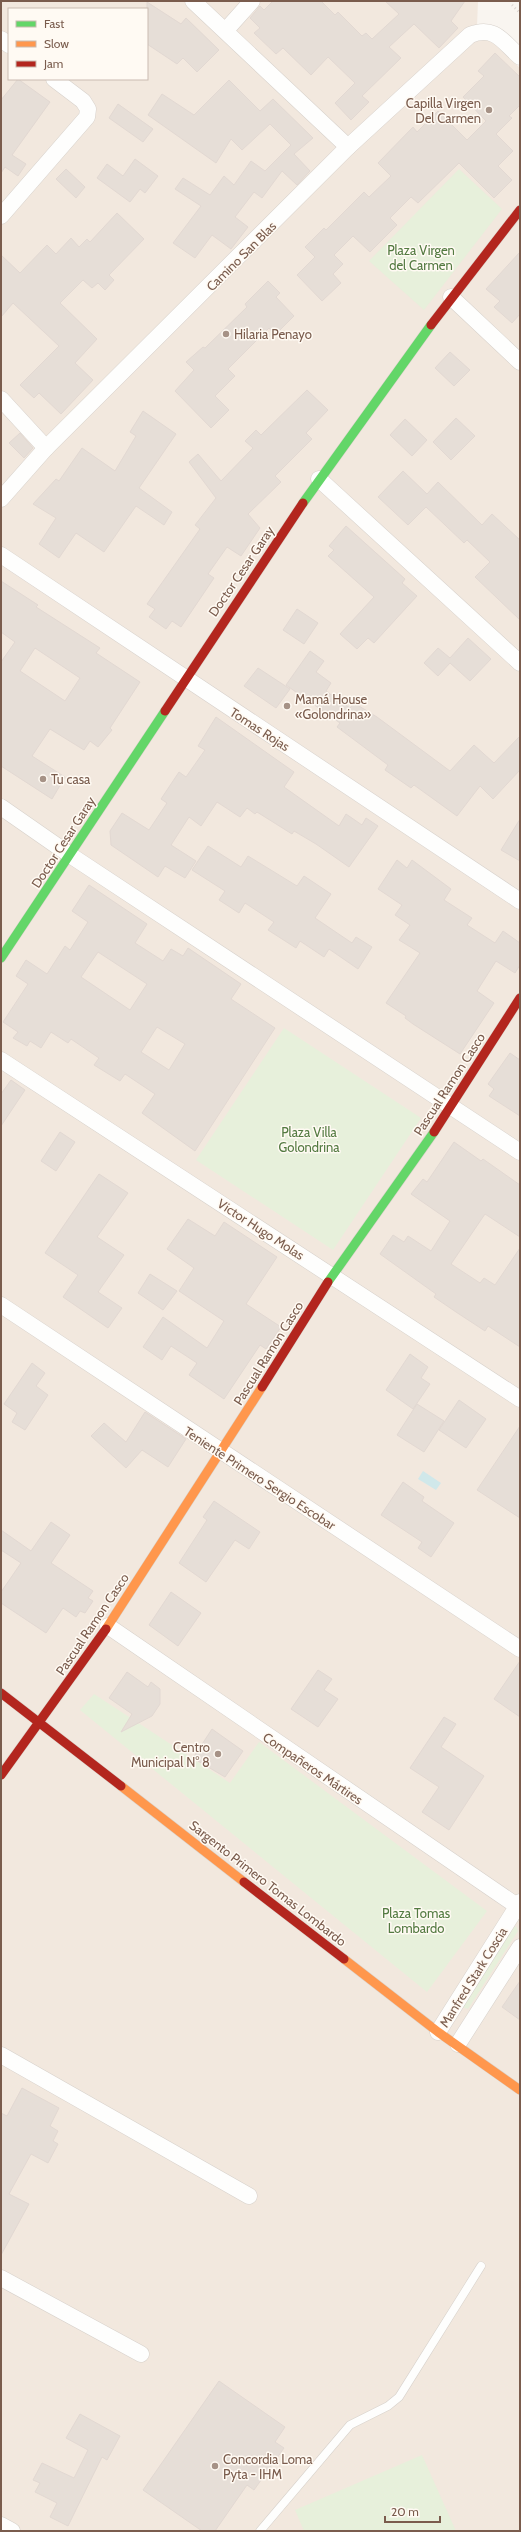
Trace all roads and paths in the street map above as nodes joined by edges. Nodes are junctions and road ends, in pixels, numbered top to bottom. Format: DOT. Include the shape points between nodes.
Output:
graph roads {
  1 [pos="193,1"];
  2 [pos="252,1"];
  3 [pos="512,5"];
  4 [pos="520,13"];
  5 [pos="226,30"];
  6 [pos="520,57"];
  7 [pos="55,80"];
  8 [pos="348,147"];
  9 [pos="520,210"];
  10 [pos="1,216"];
  11 [pos="451,297"];
  12 [pos="520,362"];
  13 [pos="1,400"];
  14 [pos="46,448"];
  15 [pos="319,478"];
  16 [pos="1,499"];
  17 [pos="1,555"];
  18 [pos="520,663"];
  19 [pos="184,679"];
  20 [pos="1,807"];
  21 [pos="70,855"];
  22 [pos="520,901"];
  23 [pos="1,958"];
  24 [pos="520,998"];
  25 [pos="1,1060"];
  26 [pos="452,1107"];
  27 [pos="520,1152"];
  28 [pos="332,1275"];
  29 [pos="1,1305"];
  30 [pos="520,1399"];
  31 [pos="221,1452"];
  32 [pos="108,1626"];
  33 [pos="520,1649"];
  34 [pos="1,1693"];
  35 [pos="41,1723"];
  36 [pos="1,1775"];
  37 [pos="519,1905"];
  38 [pos="520,1947"];
  39 [pos="438,2032"];
  40 [pos="458,2044"];
  41 [pos="1,2056"];
  42 [pos="520,2090"];
  43 [pos="249,2196"];
  44 [pos="481,2266"];
  45 [pos="1,2278"];
  46 [pos="141,2354"];
  47 [pos="1,2525"];
  48 [pos="12,2531"];
  49 [pos="260,2531"];
  1 -- 5 [label="street"];
  2 -- 5 [label="street"];
  3 -- 4 [label="path"];
  5 -- 8 [label="street"];
  6 -- 8 [label="street, Camino San Blas" via="493,33 485,30 470,35"];
  7 -- 10 [label="street" via="83,101 88,109 87,117"];
  8 -- 14 [label="street, Camino San Blas"];
  9 -- 11 [label="street, Doctor Cesar Garay"];
  11 -- 12 [label="street"];
  11 -- 15 [label="street, Doctor Cesar Garay"];
  13 -- 14 [label="street"];
  14 -- 16 [label="street, Camino San Blas"];
  15 -- 18 [label="street"];
  15 -- 19 [label="street, Doctor Cesar Garay"];
  17 -- 19 [label="street, Tomas Rojas"];
  19 -- 21 [label="street, Doctor Cesar Garay"];
  19 -- 22 [label="street, Tomas Rojas"];
  20 -- 21 [label="street"];
  21 -- 23 [label="street, Doctor Cesar Garay"];
  21 -- 26 [label="street"];
  24 -- 26 [label="street, Pascual Ramon Casco"];
  25 -- 28 [label="street, Victor Hugo Molas"];
  26 -- 27 [label="street"];
  26 -- 28 [label="street, Pascual Ramon Casco"];
  28 -- 30 [label="street, Victor Hugo Molas"];
  28 -- 31 [label="street, Pascual Ramon Casco"];
  29 -- 31 [label="street, Teniente Primero Sergio Escobar"];
  31 -- 32 [label="street, Pascual Ramon Casco"];
  31 -- 33 [label="street, Teniente Primero Sergio Escobar"];
  32 -- 35 [label="street, Pascual Ramon Casco"];
  32 -- 37 [label="street, Compañeros Mártires"];
  34 -- 35 [label="street, Sargento Primero Tomas Lombardo"];
  35 -- 36 [label="street, Pascual Ramon Casco"];
  35 -- 39 [label="street, Sargento Primero Tomas Lombardo"];
  37 -- 39 [label="street, Manfred Stark Coscia"];
  38 -- 40 [label="street, Manfred Stark Coscia"];
  39 -- 40 [label="street, Sargento Primero Tomas Lombardo"];
  40 -- 42 [label="street, Sargento Primero Tomas Lombardo"];
  41 -- 43 [label="street"];
  44 -- 49 [label="lane" via="399,2398 342,2432"];
  45 -- 46 [label="street"];
  47 -- 48 [label="street"];
}
